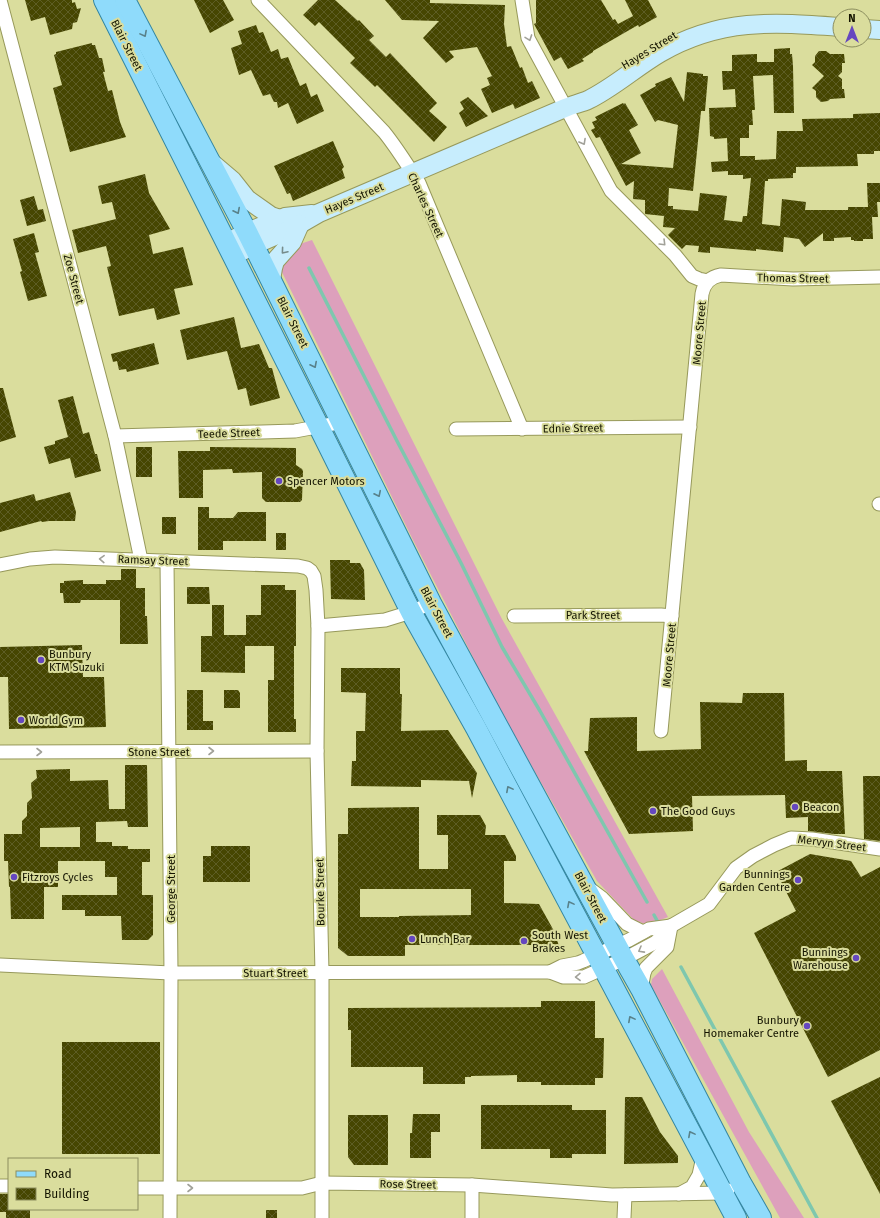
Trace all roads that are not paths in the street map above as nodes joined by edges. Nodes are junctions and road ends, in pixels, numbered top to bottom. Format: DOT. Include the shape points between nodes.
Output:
graph roads {
  1 [pos="0,0"];
  2 [pos="104,0"];
  3 [pos="125,0"];
  4 [pos="258,0"];
  5 [pos="522,0"];
  6 [pos="832,16"];
  7 [pos="832,26"];
  8 [pos="565,108"];
  9 [pos="212,163"];
  10 [pos="412,173"];
  11 [pos="319,213"];
  12 [pos="280,219"];
  13 [pos="300,224"];
  14 [pos="251,239"];
  15 [pos="230,249"];
  16 [pos="880,277"];
  17 [pos="271,280"];
  18 [pos="708,281"];
  19 [pos="343,422"];
  20 [pos="319,426"];
  21 [pos="690,426"];
  22 [pos="522,429"];
  23 [pos="456,430"];
  24 [pos="115,436"];
  25 [pos="141,560"];
  26 [pos="167,561"];
  27 [pos="0,565"];
  28 [pos="307,568"];
  29 [pos="431,603"];
  30 [pos="411,612"];
  31 [pos="514,616"];
  32 [pos="672,616"];
  33 [pos="318,626"];
  34 [pos="661,731"];
  35 [pos="317,751"];
  36 [pos="0,752"];
  37 [pos="170,752"];
  38 [pos="880,849"];
  39 [pos="584,884"];
  40 [pos="671,926"];
  41 [pos="643,932"];
  42 [pos="620,952"];
  43 [pos="601,961"];
  44 [pos="0,965"];
  45 [pos="322,972"];
  46 [pos="171,973"];
  47 [pos="641,989"];
  48 [pos="703,1157"];
  49 [pos="322,1183"];
  50 [pos="741,1183"];
  51 [pos="472,1185"];
  52 [pos="138,1188"];
  53 [pos="170,1188"];
  54 [pos="722,1193"];
  55 [pos="679,1194"];
  56 [pos="625,1195"];
  57 [pos="170,1218"];
  58 [pos="322,1218"];
  59 [pos="472,1218"];
  60 [pos="624,1218"];
  61 [pos="736,1218"];
  62 [pos="761,1218"];
  1 -- 24 [label="street, Zoe Street"];
  2 -- 15 [label="main road, Blair Street"];
  3 -- 9 [label="main road, Blair Street, one-way"];
  4 -- 10 [label="street, Charles Street" via="384,132"];
  5 -- 8 [label="street, one-way" via="528,38"];
  6 -- 8 [label="street, Hayes Street" via="760,13 730,16 697,24 652,46 584,92"];
  7 -- 8 [label="street, Hayes Street" via="766,23 733,26 704,34 664,51 588,100"];
  8 -- 10 [label="street, Hayes Street"];
  8 -- 18 [label="street, one-way" via="614,196 675,255 692,276"];
  9 -- 12 [label="street" via="232,180 247,199 271,216"];
  9 -- 14 [label="main road, Blair Street, one-way"];
  10 -- 11 [label="street, Hayes Street"];
  10 -- 22 [label="street, Charles Street" via="419,183"];
  11 -- 12 [label="street, Hayes Street"];
  11 -- 13 [label="street, Hayes Street"];
  12 -- 14 [label="street, Hayes Street"];
  13 -- 14 [label="street, Hayes Street"];
  13 -- 17 [label="street, one-way" via="292,242 275,262"];
  14 -- 15 [label="street, Hayes Street"];
  14 -- 17 [label="main road, Blair Street"];
  15 -- 20 [label="main road, Blair Street"];
  16 -- 18 [label="street, Thomas Street" via="793,279 722,275"];
  17 -- 19 [label="main road, Blair Street, one-way"];
  18 -- 21 [label="street, Moore Street" via="702,294"];
  19 -- 20 [label="street, Teede Street"];
  19 -- 29 [label="main road, Blair Street, one-way"];
  20 -- 24 [label="street, Teede Street" via="295,431"];
  20 -- 30 [label="main road, Blair Street"];
  21 -- 22 [label="street, Ednie Street"];
  21 -- 32 [label="street, Moore Street"];
  22 -- 23 [label="street, Ednie Street"];
  24 -- 25 [label="street, Zoe Street"];
  25 -- 26 [label="street, Ramsay Street"];
  25 -- 27 [label="street, Ramsay Street, one-way" via="44,557"];
  26 -- 28 [label="street, Ramsay Street"];
  26 -- 37 [label="street, George Street"];
  28 -- 33 [label="street, Bourke Street" via="315,581"];
  29 -- 30 [label="street"];
  29 -- 39 [label="main road, Blair Street"];
  30 -- 33 [label="street" via="380,621"];
  43 -- 30 [label="main road, Blair Street, one-way"];
  31 -- 32 [label="street, Park Street"];
  32 -- 34 [label="street, Moore Street"];
  33 -- 35 [label="street, Bourke Street"];
  37 -- 35 [label="street, Stone Street, one-way"];
  35 -- 45 [label="street, Bourke Street"];
  36 -- 37 [label="street, Stone Street, one-way"];
  37 -- 46 [label="street, George Street"];
  38 -- 40 [label="street, Mervyn Street" via="791,838 753,856 736,868 709,904"];
  39 -- 41 [label="street" via="602,898 627,924"];
  39 -- 42 [label="main road, Blair Street"];
  40 -- 41 [label="street, Mervyn Street" via="649,928"];
  40 -- 42 [label="street, Mervyn Street, one-way" via="656,942"];
  40 -- 47 [label="street" via="667,947 646,968"];
  41 -- 42 [label="street, Mervyn Street"];
  42 -- 43 [label="street, Mervyn Street"];
  42 -- 47 [label="main road, Blair Street"];
  43 -- 45 [label="street, Stuart Street" via="584,977 563,977 550,972"];
  48 -- 43 [label="main road, Blair Street, one-way"];
  44 -- 46 [label="street, Stuart Street"];
  45 -- 46 [label="street, Stuart Street"];
  45 -- 49 [label="street, Bourke Street"];
  46 -- 53 [label="street, George Street"];
  47 -- 50 [label="main road, Blair Street"];
  48 -- 54 [label="main road, Blair Street"];
  48 -- 55 [label="street" via="696,1181 692,1187"];
  49 -- 51 [label="street, Rose Street"];
  53 -- 49 [label="street, Rose Street, one-way" via="302,1188"];
  49 -- 58 [label="street, Bourke Street"];
  50 -- 54 [label="street, Rose Street"];
  50 -- 62 [label="main road, Blair Street"];
  51 -- 56 [label="street, Rose Street"];
  51 -- 59 [label="street"];
  52 -- 53 [label="street, Rose Street"];
  53 -- 57 [label="street, George Street"];
  54 -- 55 [label="street, Rose Street"];
  54 -- 61 [label="main road, Blair Street"];
  55 -- 56 [label="street, Rose Street"];
  56 -- 60 [label="street"];
}
